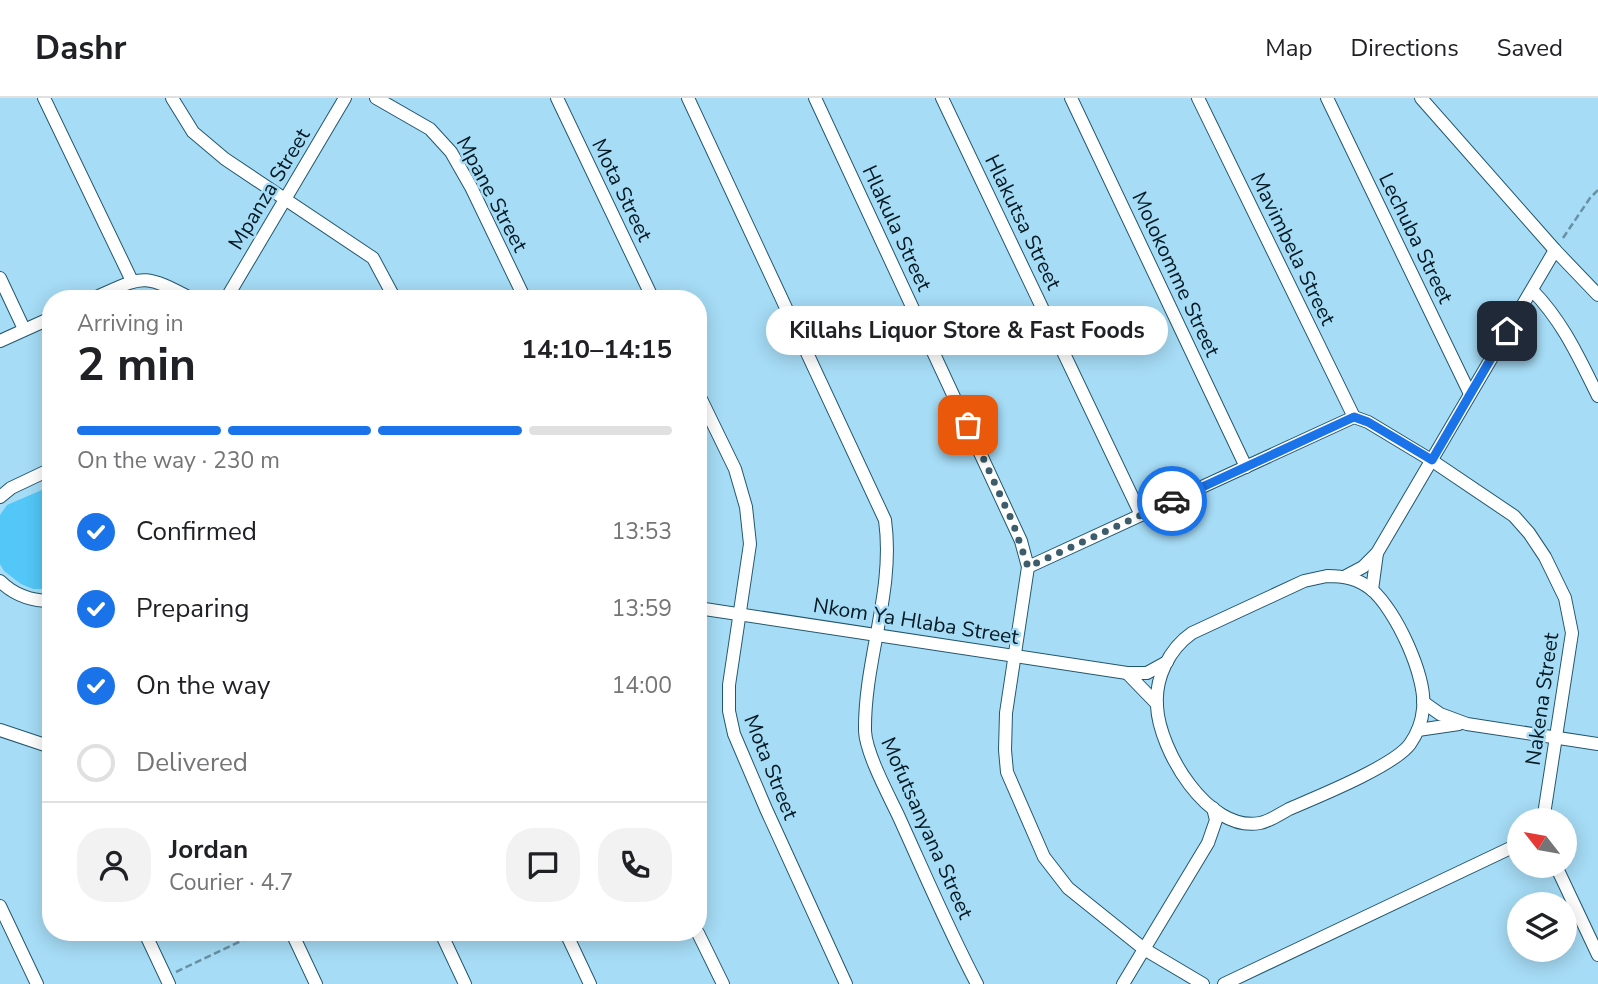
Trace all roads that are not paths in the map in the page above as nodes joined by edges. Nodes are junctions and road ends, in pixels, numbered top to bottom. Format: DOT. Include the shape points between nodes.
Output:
graph roads {
  1 [pos="44,98"];
  2 [pos="172,98"];
  3 [pos="345,98"];
  4 [pos="376,98"];
  5 [pos="556,98"];
  6 [pos="688,98"];
  7 [pos="815,98"];
  8 [pos="942,98"];
  9 [pos="1070,98"];
  10 [pos="1198,98"];
  11 [pos="1327,98"];
  12 [pos="1421,98"];
  13 [pos="285,201"];
  14 [pos="1555,250"];
  15 [pos="0,278"];
  16 [pos="132,281"];
  17 [pos="112,290"];
  18 [pos="175,290"];
  19 [pos="231,290"];
  20 [pos="391,290"];
  21 [pos="520,290"];
  22 [pos="649,290"];
  23 [pos="1532,290"];
  24 [pos="1598,295"];
  25 [pos="42,322"];
  26 [pos="24,329"];
  27 [pos="0,341"];
  28 [pos="1470,394"];
  29 [pos="1598,396"];
  30 [pos="707,412"];
  31 [pos="1354,417"];
  32 [pos="1432,460"];
  33 [pos="1246,467"];
  34 [pos="42,473"];
  35 [pos="0,497"];
  36 [pos="1141,515"];
  37 [pos="1377,553"];
  38 [pos="1028,567"];
  39 [pos="1346,576"];
  40 [pos="0,580"];
  41 [pos="0,587"];
  42 [pos="1372,590"];
  43 [pos="15,593"];
  44 [pos="42,601"];
  45 [pos="707,609"];
  46 [pos="738,614"];
  47 [pos="878,635"];
  48 [pos="1013,655"];
  49 [pos="1167,662"];
  50 [pos="1127,673"];
  51 [pos="1423,702"];
  52 [pos="1157,704"];
  53 [pos="1466,724"];
  54 [pos="0,730"];
  55 [pos="1418,730"];
  56 [pos="1557,738"];
  57 [pos="42,744"];
  58 [pos="1598,744"];
  59 [pos="1213,808"];
  60 [pos="1545,808"];
  61 [pos="1239,822"];
  62 [pos="1208,843"];
  63 [pos="1507,850"];
  64 [pos="1562,878"];
  65 [pos="0,906"];
  66 [pos="149,941"];
  67 [pos="296,941"];
  68 [pos="445,941"];
  69 [pos="570,941"];
  70 [pos="702,941"];
  71 [pos="1144,949"];
  72 [pos="1598,955"];
  73 [pos="167,980"];
  74 [pos="1229,983"];
  75 [pos="37,984"];
  76 [pos="316,984"];
  77 [pos="465,984"];
  78 [pos="590,984"];
  79 [pos="723,984"];
  80 [pos="846,984"];
  81 [pos="977,984"];
  82 [pos="1123,984"];
  83 [pos="1203,984"];
  1 -- 16 [label="street"];
  2 -- 13 [label="street" via="184,120 207,145"];
  3 -- 13 [label="street, Mpanza Street"];
  4 -- 21 [label="street, Mpane Street" via="430,129 452,152"];
  5 -- 22 [label="street, Mota Street"];
  6 -- 47 [label="street, Mofutsanyana Street" via="885,520 887,571"];
  7 -- 38 [label="street, Hlakula Street" via="1008,512"];
  8 -- 36 [label="street, Hlakutsa Street"];
  9 -- 33 [label="street, Molokomme Street"];
  10 -- 31 [label="street, Mavimbela Street"];
  11 -- 28 [label="street, Lechuba Street"];
  12 -- 14 [label="street"];
  13 -- 19 [label="street, Mpanza Street"];
  13 -- 20 [label="street" via="373,258"];
  14 -- 23 [label="street"];
  14 -- 24 [label="street"];
  15 -- 26 [label="street"];
  16 -- 17 [label="street"];
  16 -- 18 [label="street" via="160,282"];
  23 -- 28 [label="street"];
  23 -- 29 [label="street" via="1570,339"];
  25 -- 26 [label="street"];
  26 -- 27 [label="street"];
  28 -- 32 [label="street"];
  30 -- 46 [label="street, Mota Street" via="735,470 746,507 750,544"];
  31 -- 32 [label="street, Nakena Street"];
  31 -- 33 [label="street"];
  32 -- 37 [label="street"];
  32 -- 56 [label="street, Nakena Street" via="1514,516 1545,557 1564,598 1572,633"];
  33 -- 36 [label="street"];
  34 -- 35 [label="street"];
  36 -- 38 [label="street"];
  37 -- 39 [label="street"];
  37 -- 42 [label="street"];
  38 -- 48 [label="street"];
  39 -- 42 [label="street"];
  39 -- 49 [label="street" via="1304,581 1215,620 1180,641"];
  40 -- 43 [label="street"];
  41 -- 43 [label="street"];
  42 -- 51 [label="street" via="1409,649"];
  43 -- 44 [label="street"];
  45 -- 46 [label="street, Nkom Ya Hlaba Street"];
  46 -- 47 [label="street, Nkom Ya Hlaba Street"];
  46 -- 80 [label="street, Mota Street" via="729,685 734,734"];
  47 -- 48 [label="street, Nkom Ya Hlaba Street"];
  47 -- 81 [label="street, Mofutsanyana Street" via="865,735"];
  48 -- 50 [label="street, Nkom Ya Hlaba Street"];
  48 -- 71 [label="street" via="1006,713 1007,772 1044,857 1068,888"];
  49 -- 50 [label="street, Nkom Ya Hlaba Street" via="1147,673"];
  49 -- 52 [label="street"];
  50 -- 52 [label="street"];
  51 -- 53 [label="street"];
  51 -- 55 [label="street"];
  52 -- 59 [label="street" via="1171,754 1192,788"];
  53 -- 55 [label="street"];
  53 -- 56 [label="street"];
  54 -- 57 [label="street"];
  55 -- 61 [label="street" via="1409,745 1384,764 1263,822"];
  56 -- 58 [label="street"];
  56 -- 60 [label="street, Nakena Street"];
  59 -- 61 [label="street"];
  59 -- 62 [label="street" via="1216,820"];
  61 -- 62 [label="street"];
  62 -- 71 [label="street"];
  63 -- 74 [label="street"];
  64 -- 72 [label="street"];
  65 -- 75 [label="street"];
  66 -- 73 [label="street"];
  67 -- 76 [label="street"];
  68 -- 77 [label="street"];
  69 -- 78 [label="street"];
  70 -- 79 [label="street"];
  71 -- 82 [label="street"];
  71 -- 83 [label="street"];
}
